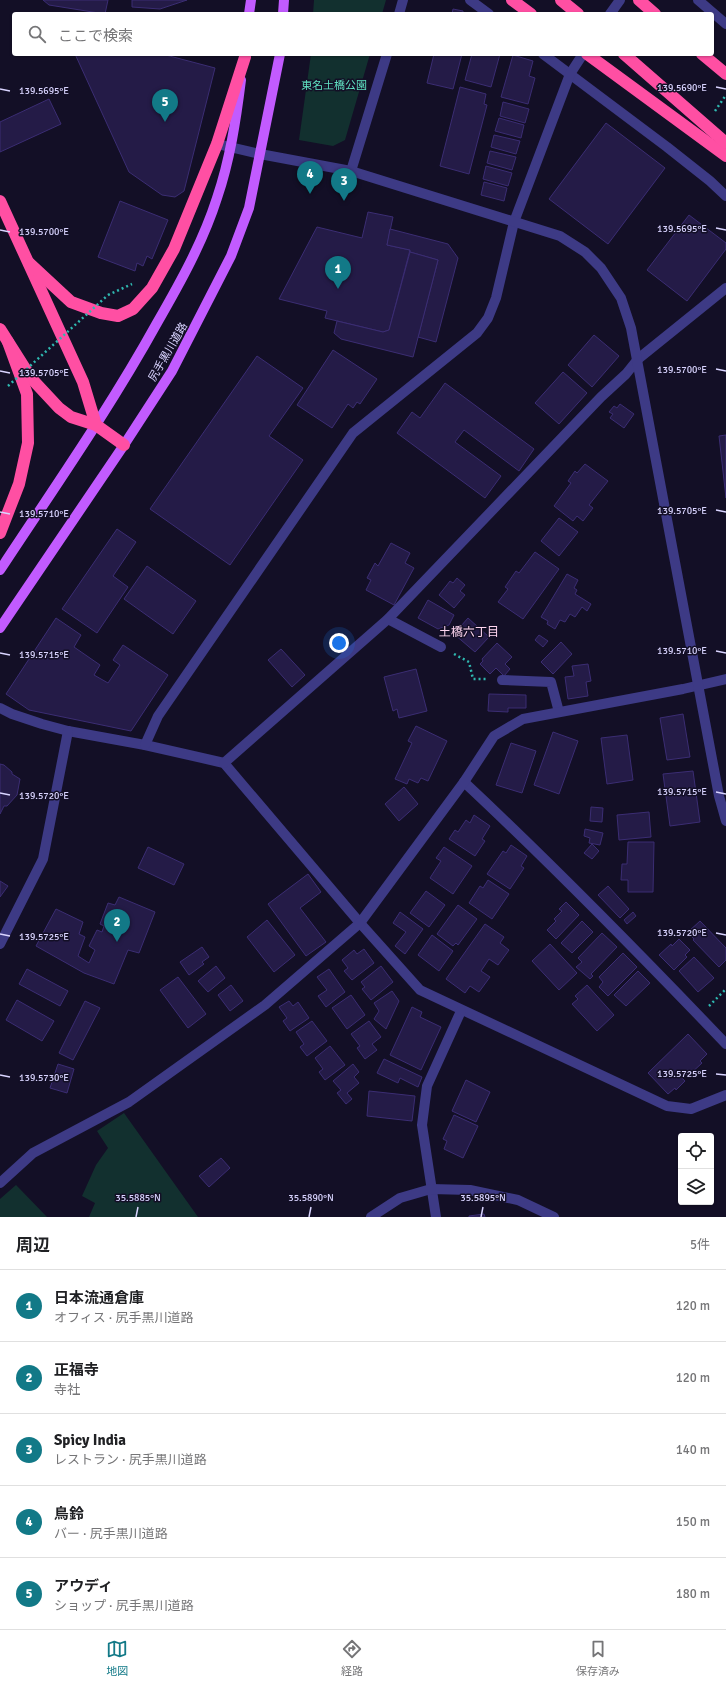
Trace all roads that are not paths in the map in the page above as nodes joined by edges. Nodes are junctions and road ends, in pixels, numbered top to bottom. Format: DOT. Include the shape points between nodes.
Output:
graph roads {
  1 [pos="251,0"];
  2 [pos="284,0"];
  3 [pos="403,0"];
  4 [pos="470,0"];
  5 [pos="512,0"];
  6 [pos="561,0"];
  7 [pos="620,0"];
  8 [pos="639,0"];
  9 [pos="698,0"];
  10 [pos="249,12"];
  11 [pos="283,12"];
  12 [pos="400,12"];
  13 [pos="486,12"];
  14 [pos="528,12"];
  15 [pos="576,12"];
  16 [pos="611,12"];
  17 [pos="653,12"];
  18 [pos="712,12"];
  19 [pos="714,14"];
  20 [pos="726,24"];
  21 [pos="245,56"];
  22 [pos="280,56"];
  23 [pos="385,56"];
  24 [pos="546,56"];
  25 [pos="582,56"];
  26 [pos="590,56"];
  27 [pos="626,56"];
  28 [pos="704,56"];
  29 [pos="570,74"];
  30 [pos="726,74"];
  31 [pos="726,143"];
  32 [pos="217,144"];
  33 [pos="230,147"];
  34 [pos="260,154"];
  35 [pos="726,156"];
  36 [pos="351,171"];
  37 [pos="726,196"];
  38 [pos="0,201"];
  39 [pos="514,222"];
  40 [pos="29,264"];
  41 [pos="726,288"];
  42 [pos="0,329"];
  43 [pos="8,342"];
  44 [pos="638,359"];
  45 [pos="96,425"];
  46 [pos="124,445"];
  47 [pos="0,533"];
  48 [pos="0,570"];
  49 [pos="388,619"];
  50 [pos="0,628"];
  51 [pos="441,647"];
  52 [pos="726,678"];
  53 [pos="502,680"];
  54 [pos="699,685"];
  55 [pos="0,708"];
  56 [pos="559,712"];
  57 [pos="68,731"];
  58 [pos="145,745"];
  59 [pos="224,764"];
  60 [pos="464,782"];
  61 [pos="726,821"];
  62 [pos="360,923"];
  63 [pos="0,944"];
  64 [pos="461,1010"];
  65 [pos="726,1044"];
  66 [pos="726,1095"];
  67 [pos="0,1183"];
  68 [pos="431,1189"];
  69 [pos="371,1217"];
  70 [pos="436,1217"];
  71 [pos="554,1217"];
  1 -- 10 [label="main road"];
  2 -- 11 [label="main road"];
  3 -- 12 [label="street"];
  4 -- 13 [label="street"];
  5 -- 14 [label="highway"];
  6 -- 15 [label="highway"];
  7 -- 16 [label="street"];
  8 -- 17 [label="highway"];
  9 -- 18 [label="street"];
  19 -- 20 [label="street"];
  21 -- 32 [label="highway"];
  21 -- 33 [label="main road"];
  22 -- 34 [label="main road, 尻手黒川道路"];
  23 -- 36 [label="street"];
  24 -- 29 [label="street"];
  25 -- 29 [label="street"];
  26 -- 35 [label="highway, bridge"];
  27 -- 31 [label="highway, bridge"];
  28 -- 30 [label="highway"];
  29 -- 37 [label="street" via="681,158"];
  29 -- 39 [label="street"];
  32 -- 33 [label="street"];
  32 -- 40 [label="highway" via="174,249 152,288 133,309 118,316 71,302"];
  33 -- 34 [label="street"];
  33 -- 45 [label="main road" via="217,198 199,245 140,353"];
  34 -- 36 [label="street"];
  34 -- 46 [label="main road, 尻手黒川道路" via="249,208 231,256 172,371"];
  36 -- 39 [label="street"];
  38 -- 40 [label="highway"];
  39 -- 44 [label="street" via="560,236 585,252 601,268 621,298"];
  39 -- 58 [label="street" via="496,298 488,318 477,333 353,433 158,716"];
  40 -- 45 [label="highway" via="83,382"];
  41 -- 44 [label="street"];
  42 -- 43 [label="highway"];
  43 -- 45 [label="highway" via="31,378 59,408 71,417"];
  43 -- 47 [label="highway" via="26,394 28,443 19,484"];
  44 -- 49 [label="street"];
  44 -- 54 [label="street"];
  45 -- 46 [label="highway"];
  45 -- 48 [label="main road"];
  46 -- 50 [label="main road, 尻手黒川道路"];
  49 -- 51 [label="street"];
  49 -- 59 [label="street"];
  52 -- 54 [label="street"];
  53 -- 56 [label="street" via="551,682"];
  54 -- 56 [label="street"];
  54 -- 61 [label="street"];
  55 -- 57 [label="street"];
  56 -- 60 [label="street" via="522,719 494,736"];
  57 -- 58 [label="street"];
  57 -- 63 [label="street" via="43,858"];
  58 -- 59 [label="street"];
  59 -- 62 [label="street"];
  60 -- 62 [label="street"];
  60 -- 65 [label="street" via="538,851"];
  62 -- 64 [label="street" via="420,990"];
  62 -- 67 [label="street" via="266,1005 129,1102 33,1153"];
  64 -- 66 [label="street" via="667,1106 691,1109"];
  64 -- 68 [label="street" via="427,1086 422,1125"];
  68 -- 69 [label="street" via="400,1198"];
  68 -- 70 [label="street"];
  68 -- 71 [label="street" via="470,1190 518,1200"];
}
